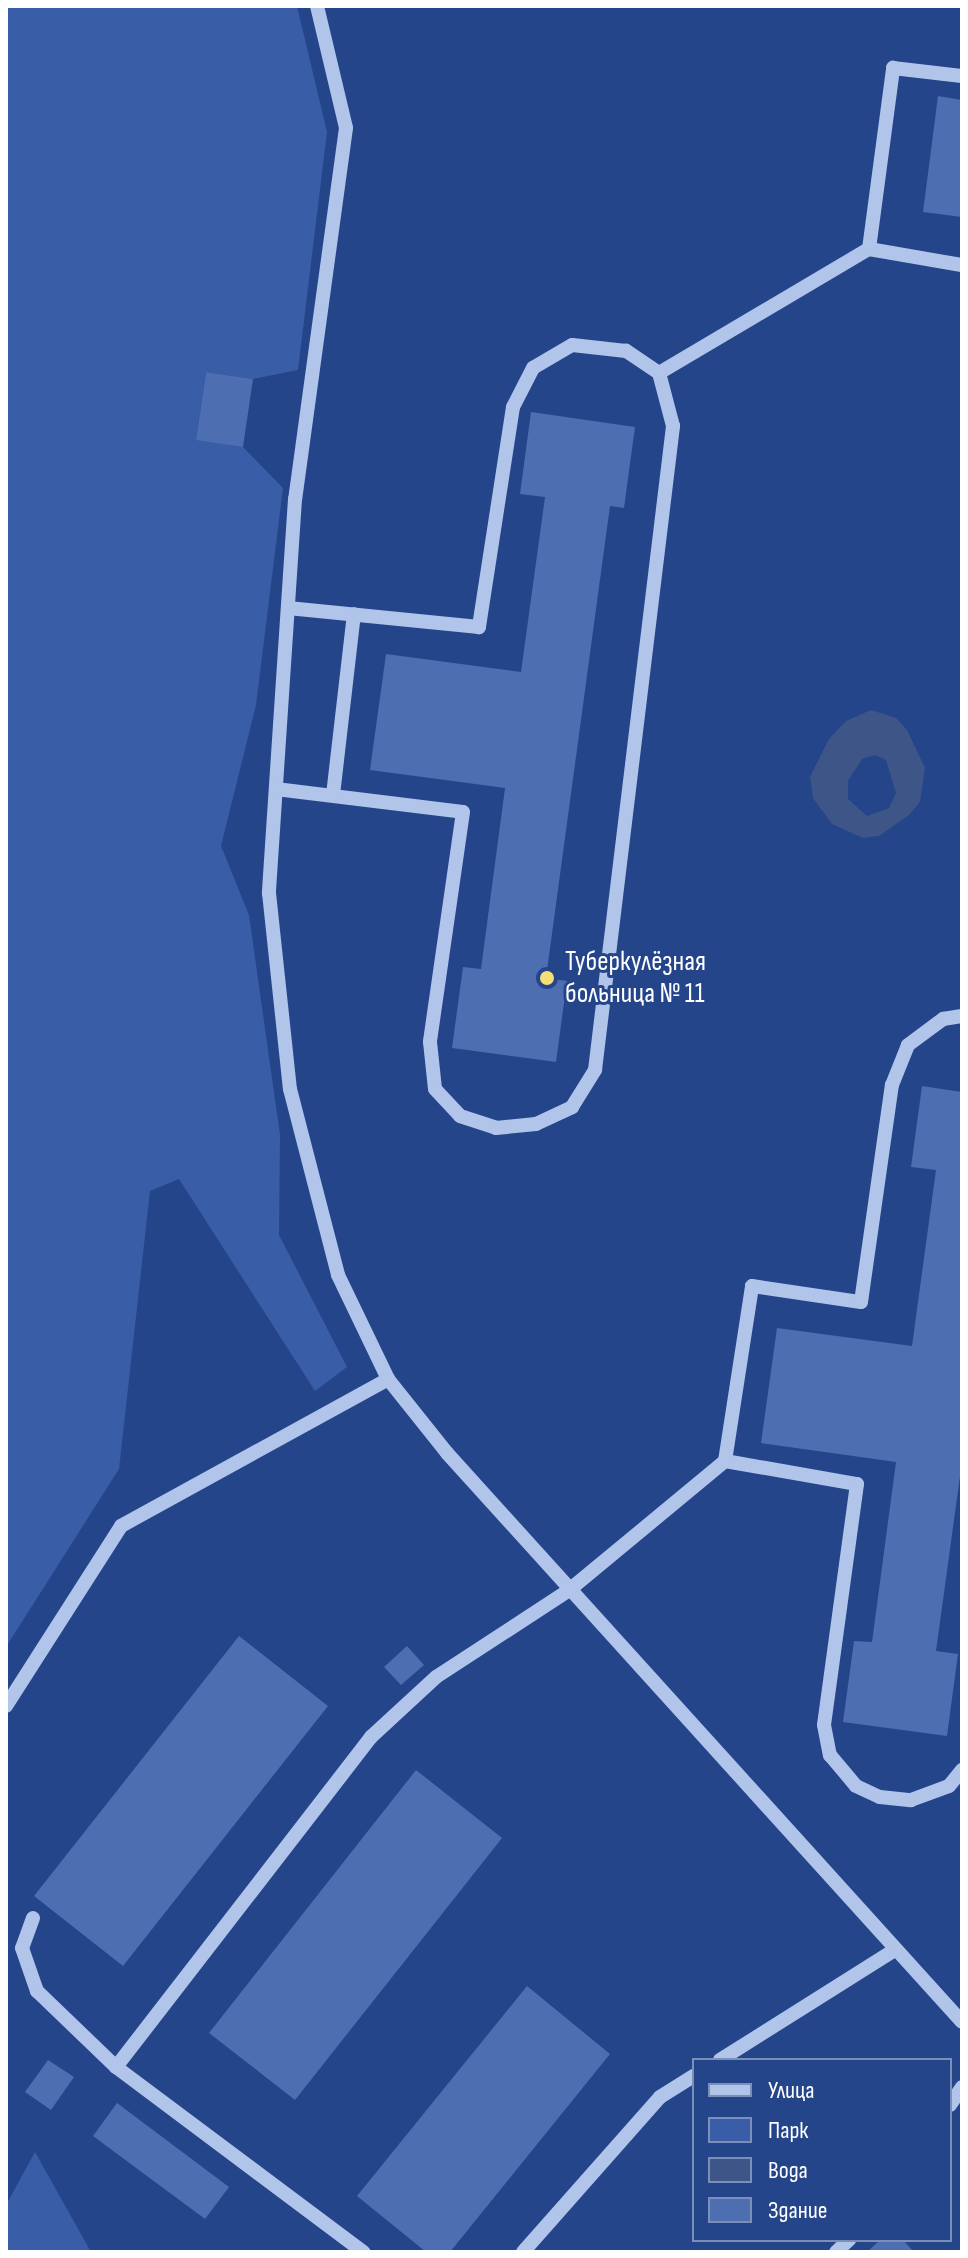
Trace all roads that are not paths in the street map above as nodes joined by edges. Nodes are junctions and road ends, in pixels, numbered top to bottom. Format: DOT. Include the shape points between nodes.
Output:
graph roads {
  1 [pos="317,6"];
  2 [pos="962,76"];
  3 [pos="869,249"];
  4 [pos="962,265"];
  5 [pos="659,373"];
  6 [pos="288,608"];
  7 [pos="354,614"];
  8 [pos="276,789"];
  9 [pos="333,795"];
  10 [pos="962,1016"];
  11 [pos="388,1379"];
  12 [pos="725,1461"];
  13 [pos="568,1591"];
  14 [pos="6,1706"];
  15 [pos="962,1770"];
  16 [pos="33,1918"];
  17 [pos="893,1951"];
  18 [pos="962,2022"];
  19 [pos="723,2058"];
  20 [pos="116,2067"];
  21 [pos="692,2077"];
  22 [pos="363,2252"];
  23 [pos="523,2252"];
  1 -- 6 [label="lane" via="346,128 295,499"];
  2 -- 3 [label="lane" via="893,68"];
  3 -- 4 [label="lane"];
  3 -- 5 [label="lane"];
  5 -- 7 [label="lane" via="626,351 572,345 533,368 513,407 479,627"];
  5 -- 9 [label="lane" via="673,426 595,1070 572,1107 536,1124 496,1128 460,1116 435,1089 430,1042 463,812"];
  6 -- 7 [label="lane"];
  6 -- 8 [label="lane"];
  7 -- 9 [label="lane"];
  8 -- 9 [label="lane"];
  8 -- 11 [label="lane" via="269,893 290,1089 338,1275"];
  10 -- 12 [label="lane" via="943,1019 908,1045 892,1085 861,1302 752,1286"];
  11 -- 13 [label="lane"];
  11 -- 14 [label="lane" via="121,1526"];
  12 -- 13 [label="lane"];
  12 -- 15 [label="lane" via="857,1484 824,1725 830,1755 856,1786 880,1797 911,1800 949,1786"];
  13 -- 17 [label="lane"];
  13 -- 20 [label="lane" via="436,1677 371,1737"];
  16 -- 20 [label="lane" via="22,1948 37,1991"];
  17 -- 18 [label="lane"];
  17 -- 19 [label="lane"];
  20 -- 22 [label="lane"];
  21 -- 23 [label="lane" via="660,2097"];
}
